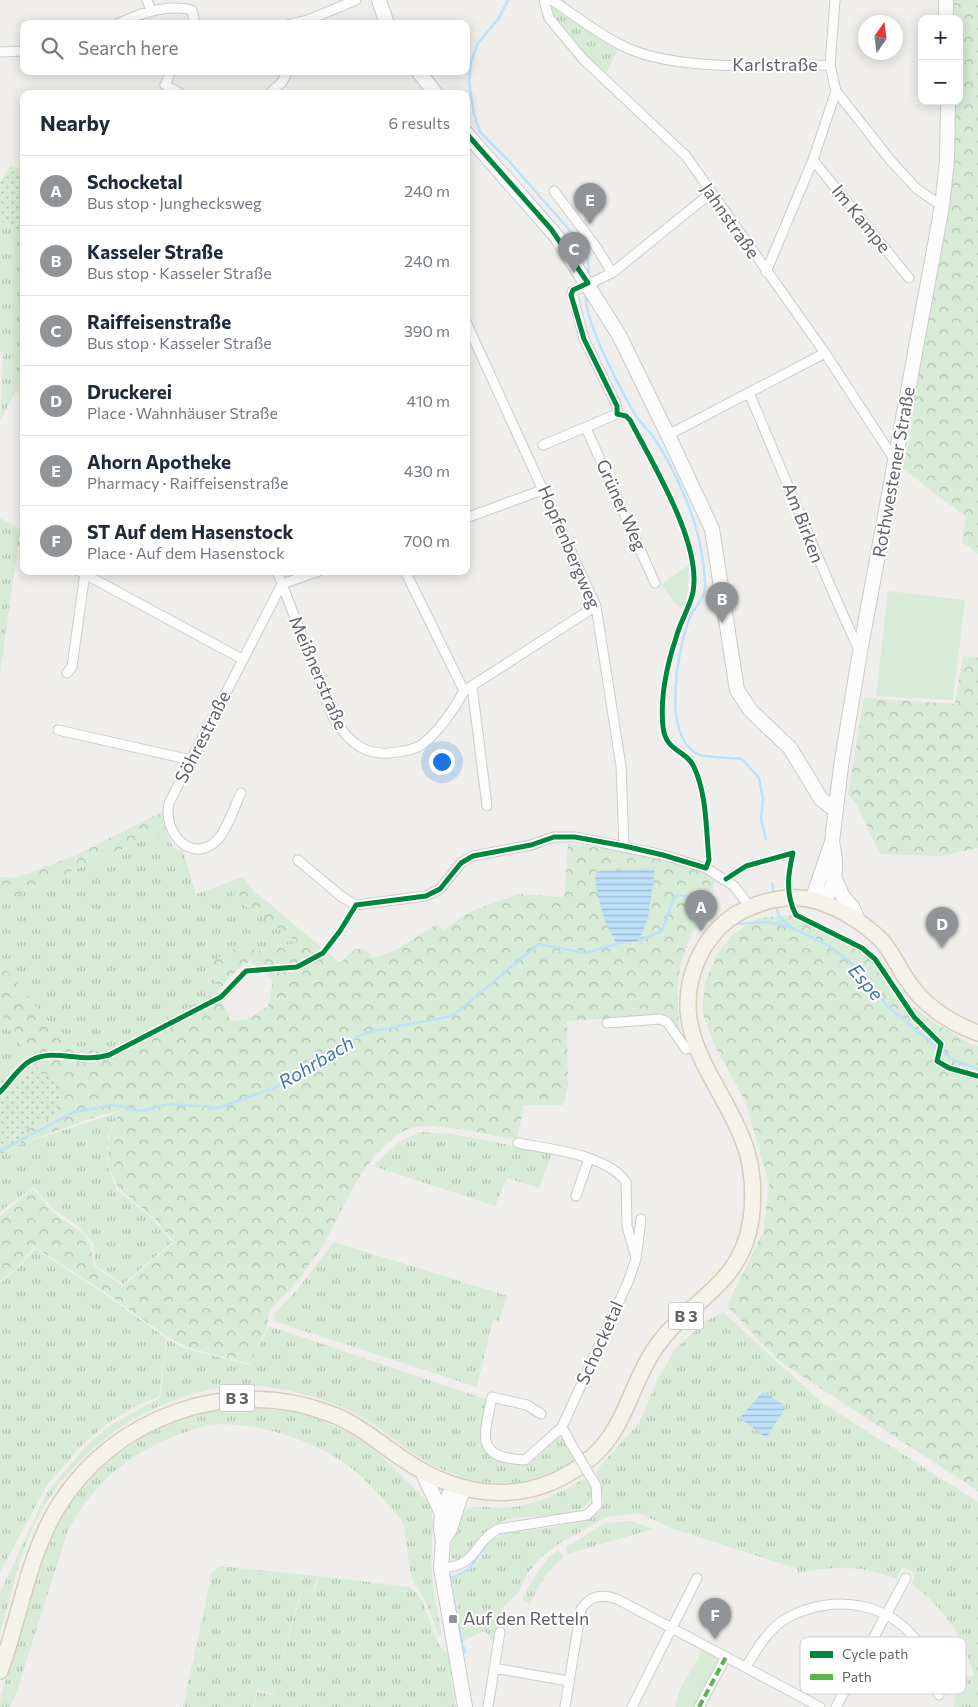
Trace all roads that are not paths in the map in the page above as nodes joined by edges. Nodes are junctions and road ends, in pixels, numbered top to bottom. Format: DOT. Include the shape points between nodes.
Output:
graph roads {
  1 [pos="146,0"];
  2 [pos="193,0"];
  3 [pos="356,0"];
  4 [pos="378,0"];
  5 [pos="544,0"];
  6 [pos="552,0"];
  7 [pos="835,0"];
  8 [pos="946,0"];
  9 [pos="192,10"];
  10 [pos="151,11"];
  11 [pos="946,15"];
  12 [pos="128,20"];
  13 [pos="193,20"];
  14 [pos="312,20"];
  15 [pos="386,20"];
  16 [pos="20,51"];
  17 [pos="0,52"];
  18 [pos="830,65"];
  19 [pos="169,75"];
  20 [pos="286,75"];
  21 [pos="421,75"];
  22 [pos="174,90"];
  23 [pos="273,90"];
  24 [pos="433,90"];
  25 [pos="836,91"];
  26 [pos="948,105"];
  27 [pos="470,140"];
  28 [pos="813,160"];
  29 [pos="554,192"];
  30 [pos="711,194"];
  31 [pos="942,206"];
  32 [pos="766,272"];
  33 [pos="612,273"];
  34 [pos="909,278"];
  35 [pos="586,283"];
  36 [pos="470,330"];
  37 [pos="824,353"];
  38 [pos="749,393"];
  39 [pos="586,428"];
  40 [pos="668,435"];
  41 [pos="544,445"];
  42 [pos="896,462"];
  43 [pos="545,489"];
  44 [pos="470,517"];
  45 [pos="84,575"];
  46 [pos="89,575"];
  47 [pos="279,575"];
  48 [pos="308,575"];
  49 [pos="408,575"];
  50 [pos="655,583"];
  51 [pos="282,584"];
  52 [pos="596,606"];
  53 [pos="860,652"];
  54 [pos="242,659"];
  55 [pos="67,673"];
  56 [pos="468,689"];
  57 [pos="58,730"];
  58 [pos="191,760"];
  59 [pos="241,794"];
  60 [pos="487,806"];
  61 [pos="836,810"];
  62 [pos="832,842"];
  63 [pos="624,846"];
  64 [pos="298,860"];
  65 [pos="834,878"];
  66 [pos="812,900"];
  67 [pos="750,907"];
  68 [pos="858,921"];
  69 [pos="607,1022"];
  70 [pos="978,1033"];
  71 [pos="697,1045"];
  72 [pos="518,1143"];
  73 [pos="588,1158"];
  74 [pos="576,1196"];
  75 [pos="641,1219"];
  76 [pos="636,1259"];
  77 [pos="541,1414"];
  78 [pos="562,1427"];
  79 [pos="423,1472"];
  80 [pos="460,1488"];
  81 [pos="442,1515"];
  82 [pos="443,1540"];
  83 [pos="441,1568"];
  84 [pos="697,1578"];
  85 [pos="906,1578"];
  86 [pos="886,1616"];
  87 [pos="672,1628"];
  88 [pos="500,1632"];
  89 [pos="874,1637"];
  90 [pos="911,1637"];
  91 [pos="726,1657"];
  92 [pos="746,1667"];
  93 [pos="494,1668"];
  94 [pos="0,1671"];
  95 [pos="568,1681"];
  96 [pos="843,1694"];
  97 [pos="465,1707"];
  98 [pos="488,1707"];
  99 [pos="565,1707"];
  100 [pos="632,1707"];
  101 [pos="699,1707"];
  102 [pos="820,1707"];
  103 [pos="836,1707"];
  1 -- 10 [label="street"];
  2 -- 9 [label="street"];
  3 -- 14 [label="street"];
  4 -- 15 [label="street"];
  5 -- 30 [label="street, Jahnstraße" via="549,18 583,59 686,156"];
  6 -- 18 [label="street, Karlstraße" via="620,45 666,61"];
  7 -- 18 [label="street"];
  8 -- 11 [label="street"];
  9 -- 10 [label="street"];
  9 -- 13 [label="street"];
  10 -- 12 [label="street"];
  16 -- 17 [label="street"];
  18 -- 25 [label="street, Karlstraße"];
  19 -- 22 [label="street" via="165,85"];
  20 -- 23 [label="street"];
  21 -- 24 [label="street"];
  25 -- 28 [label="street, Im Kampe"];
  25 -- 31 [label="street, Karlstraße" via="890,161 917,189"];
  26 -- 31 [label="street, Rothwestener Straße"];
  27 -- 35 [label="street" via="551,229"];
  28 -- 32 [label="street, Im Kampe"];
  28 -- 34 [label="street, Im Kampe"];
  29 -- 33 [label="street"];
  30 -- 32 [label="street, Jahnstraße"];
  30 -- 33 [label="street"];
  31 -- 42 [label="street, Rothwestener Straße"];
  32 -- 37 [label="street, Jahnstraße"];
  33 -- 35 [label="street"];
  35 -- 39 [label="street" via="572,293 575,310 584,339 618,414"];
  35 -- 40 [label="street" via="619,336"];
  36 -- 43 [label="street, Hopfenbergweg"];
  37 -- 38 [label="street"];
  37 -- 42 [label="street, Jahnstraße"];
  38 -- 40 [label="street"];
  38 -- 53 [label="street, Am Birken" via="822,570"];
  39 -- 41 [label="street"];
  39 -- 50 [label="street, Grüner Weg"];
  40 -- 61 [label="street" via="712,530 737,690 751,711 790,748 821,799"];
  42 -- 53 [label="street, Rothwestener Straße"];
  43 -- 44 [label="street"];
  43 -- 52 [label="street, Hopfenbergweg"];
  45 -- 55 [label="street" via="72,667"];
  46 -- 54 [label="street"];
  47 -- 51 [label="street, Meißnerstraße"];
  48 -- 51 [label="street"];
  49 -- 56 [label="street"];
  51 -- 54 [label="street, Söhrestraße"];
  51 -- 56 [label="street, Meißnerstraße" via="333,717 345,736 358,747 375,753 394,754 424,744"];
  52 -- 56 [label="street, Meißnerstraße"];
  52 -- 63 [label="street, Hopfenbergweg" via="621,766"];
  53 -- 61 [label="street, Rothwestener Straße"];
  54 -- 58 [label="street, Söhrestraße"];
  56 -- 60 [label="street"];
  57 -- 58 [label="street"];
  58 -- 59 [label="street, Söhrestraße" via="166,815 179,842 192,848 207,847 219,838"];
  61 -- 62 [label="street, Rothwestener Straße"];
  62 -- 65 [label="street, Rothwestener Straße"];
  62 -- 66 [label="street, Rothwestener Straße"];
  63 -- 64 [label="street" via="575,837 554,837 531,846 473,856 461,863 440,889 426,896 356,905"];
  63 -- 67 [label="street" via="706,868 734,886"];
  65 -- 66 [label="street, Rothwestener Straße" via="826,898"];
  65 -- 68 [label="street"];
  66 -- 67 [label="main road, B 3" via="773,900"];
  66 -- 68 [label="main road, B 3"];
  67 -- 71 [label="main road, B 3" via="732,916 714,934 691,976 686,998 690,1029"];
  68 -- 70 [label="main road, B 3" via="882,942 909,984 926,1002 955,1023"];
  69 -- 71 [label="street" via="660,1020 667,1022 686,1049"];
  71 -- 80 [label="main road, B 3" via="748,1155 753,1200 743,1249 716,1289 655,1348 610,1438 593,1457 528,1491 494,1493"];
  72 -- 73 [label="street"];
  73 -- 74 [label="street"];
  73 -- 76 [label="street" via="614,1171 626,1182 626,1226"];
  75 -- 76 [label="street, Schocketal"];
  76 -- 78 [label="street, Schocketal"];
  77 -- 78 [label="street, Schocketal" via="527,1405 492,1397 485,1432 486,1444 503,1458 525,1460"];
  78 -- 83 [label="street, bridge" via="596,1486 598,1504 587,1515 498,1529 491,1533 470,1560 462,1565"];
  79 -- 80 [label="main road, B 3"];
  79 -- 81 [label="street"];
  79 -- 94 [label="main road, B 3" via="334,1414 282,1400 236,1398 207,1402 157,1419 95,1462 57,1509 28,1576"];
  80 -- 81 [label="street" via="449,1495"];
  80 -- 82 [label="street" via="450,1529"];
  81 -- 82 [label="street"];
  82 -- 83 [label="street"];
  83 -- 97 [label="street"];
  84 -- 87 [label="street"];
  85 -- 86 [label="street"];
  86 -- 89 [label="street"];
  86 -- 90 [label="street" via="902,1626"];
  86 -- 92 [label="street" via="867,1606 845,1603 827,1603 811,1608 786,1619 764,1638"];
  87 -- 91 [label="street"];
  87 -- 95 [label="street" via="617,1598 596,1596 585,1604 579,1616"];
  87 -- 100 [label="street"];
  88 -- 93 [label="street"];
  91 -- 92 [label="street"];
  91 -- 101 [label="street"];
  92 -- 102 [label="street"];
  93 -- 95 [label="street"];
  93 -- 98 [label="street"];
  95 -- 99 [label="street"];
  96 -- 103 [label="street"];
}
